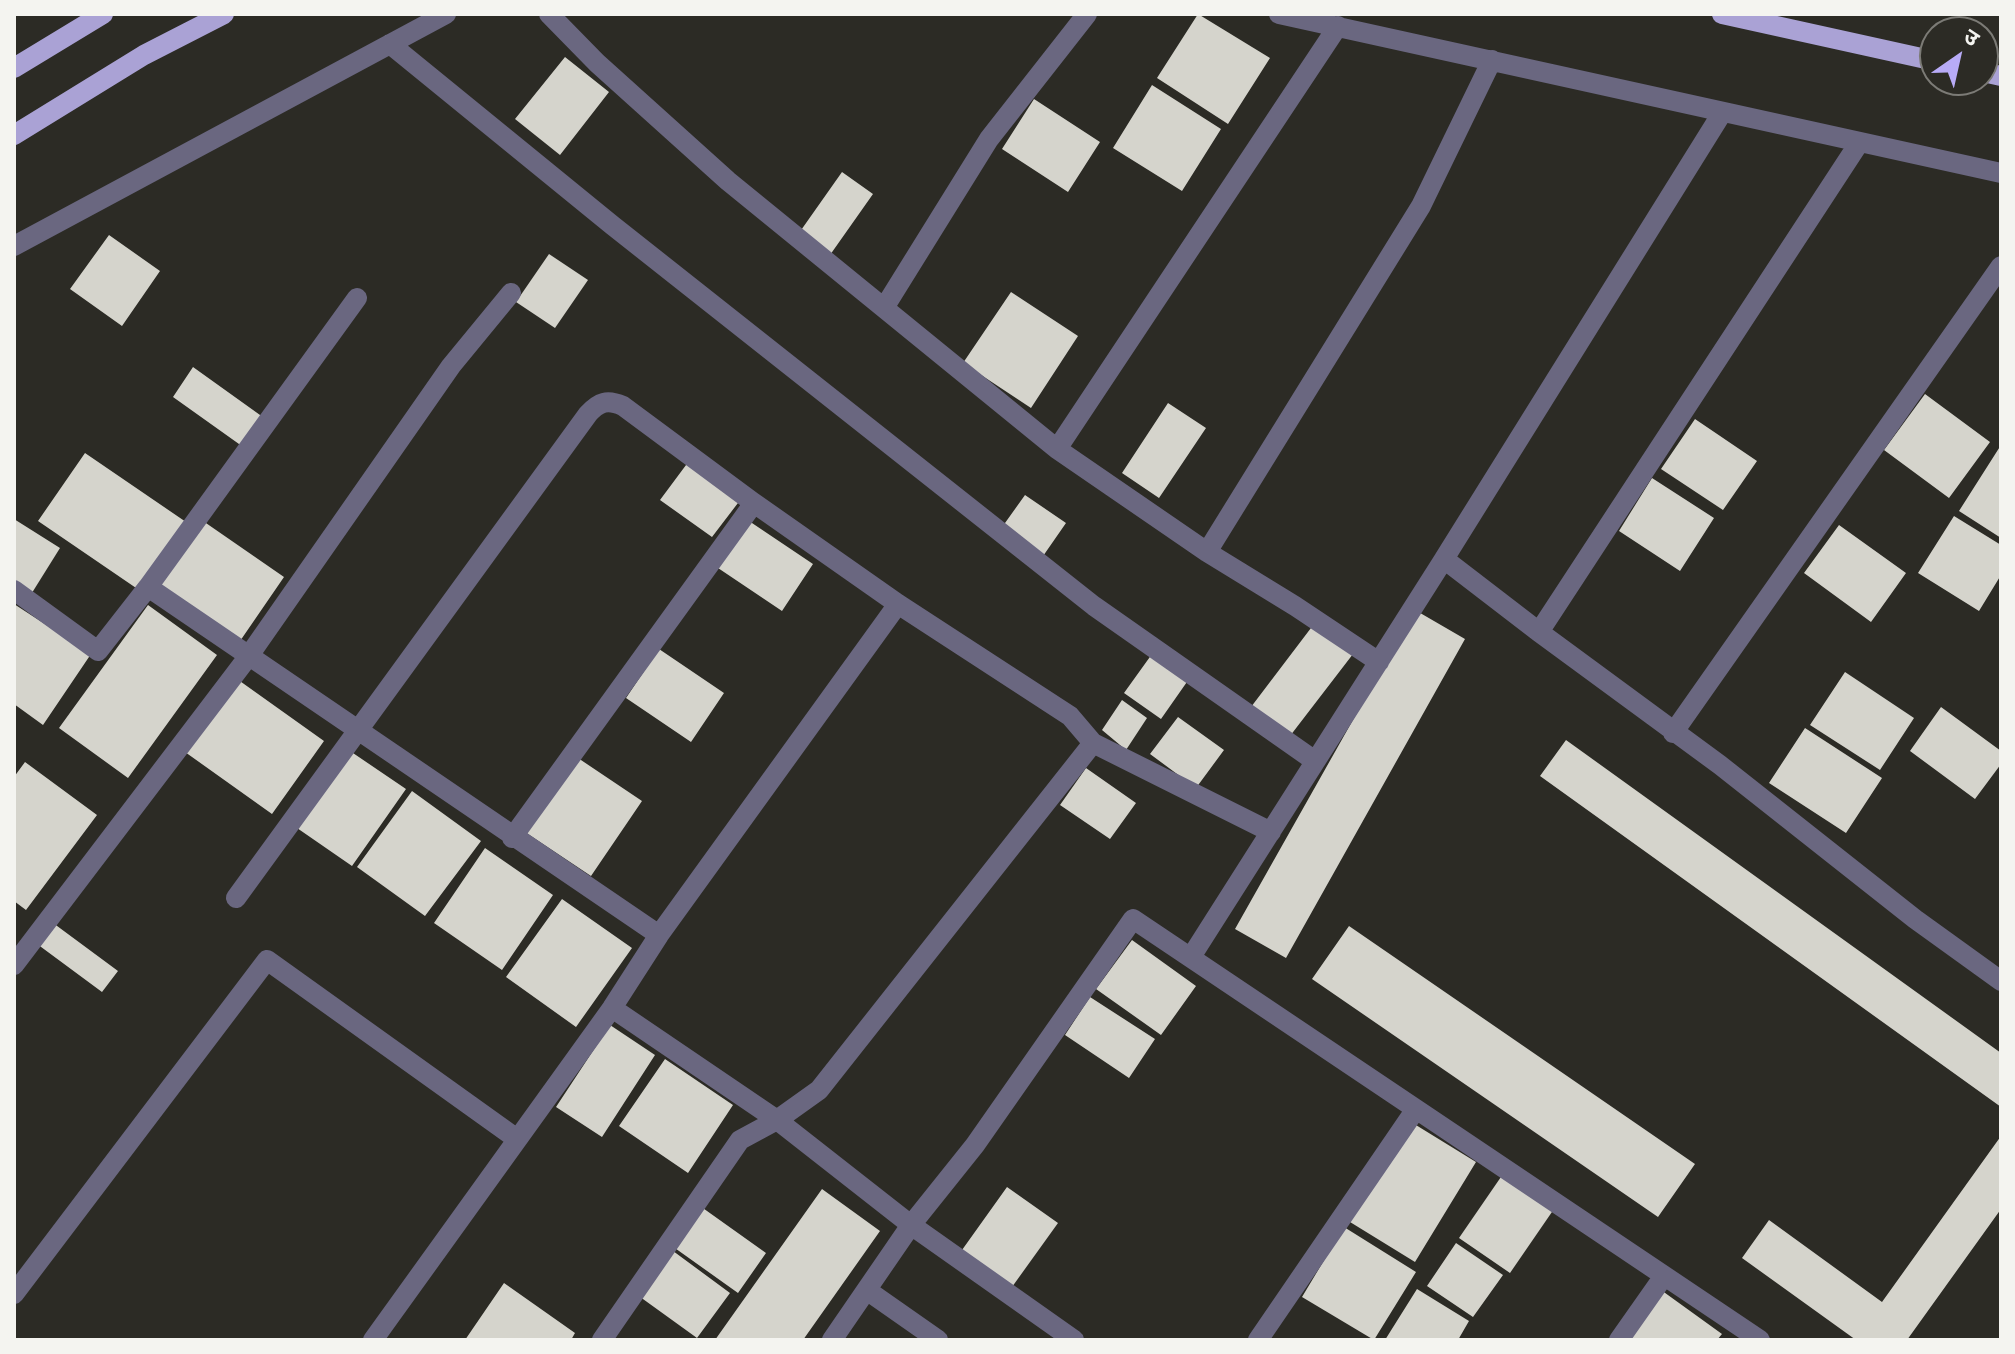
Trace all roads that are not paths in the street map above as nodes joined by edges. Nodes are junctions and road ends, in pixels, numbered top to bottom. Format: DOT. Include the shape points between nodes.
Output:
graph roads {
  1 [pos="103,14"];
  2 [pos="224,14"];
  3 [pos="446,14"];
  4 [pos="549,14"];
  5 [pos="1087,14"];
  6 [pos="1279,14"];
  7 [pos="1722,14"];
  8 [pos="1338,26"];
  9 [pos="390,44"];
  10 [pos="1919,57"];
  11 [pos="1492,60"];
  12 [pos="14,68"];
  13 [pos="1722,113"];
  14 [pos="14,135"];
  15 [pos="1859,143"];
  16 [pos="2001,173"];
  17 [pos="14,246"];
  18 [pos="2001,266"];
  19 [pos="511,293"];
  20 [pos="357,298"];
  21 [pos="884,308"];
  22 [pos="1057,449"];
  23 [pos="754,503"];
  24 [pos="1207,552"];
  25 [pos="1444,559"];
  26 [pos="148,587"];
  27 [pos="14,590"];
  28 [pos="898,604"];
  29 [pos="1539,632"];
  30 [pos="248,657"];
  31 [pos="1379,662"];
  32 [pos="357,730"];
  33 [pos="1673,733"];
  34 [pos="1093,743"];
  35 [pos="1315,761"];
  36 [pos="1271,832"];
  37 [pos="512,838"];
  38 [pos="236,898"];
  39 [pos="659,935"];
  40 [pos="1191,957"];
  41 [pos="14,965"];
  42 [pos="2001,981"];
  43 [pos="612,1008"];
  44 [pos="1416,1109"];
  45 [pos="777,1120"];
  46 [pos="517,1139"];
  47 [pos="911,1225"];
  48 [pos="1664,1276"];
  49 [pos="868,1291"];
  50 [pos="14,1294"];
  51 [pos="373,1340"];
  52 [pos="602,1340"];
  53 [pos="832,1340"];
  54 [pos="938,1340"];
  55 [pos="1074,1340"];
  56 [pos="1258,1340"];
  57 [pos="1619,1340"];
  58 [pos="1760,1340"];
  1 -- 12 [label="main road"];
  2 -- 14 [label="main road" via="144,55"];
  3 -- 9 [label="street"];
  4 -- 21 [label="street" via="728,181"];
  5 -- 21 [label="street" via="989,139"];
  6 -- 8 [label="street"];
  7 -- 10 [label="main road"];
  8 -- 11 [label="street"];
  8 -- 22 [label="street"];
  9 -- 17 [label="street"];
  9 -- 35 [label="street" via="1082,596"];
  11 -- 13 [label="street"];
  11 -- 24 [label="street" via="1421,206"];
  13 -- 15 [label="street"];
  13 -- 25 [label="street"];
  15 -- 16 [label="street"];
  15 -- 29 [label="street"];
  18 -- 33 [label="street"];
  19 -- 30 [label="street" via="451,366"];
  20 -- 26 [label="street"];
  21 -- 22 [label="street"];
  22 -- 24 [label="street"];
  23 -- 28 [label="street"];
  23 -- 32 [label="street" via="623,406 598,403"];
  23 -- 37 [label="street"];
  24 -- 31 [label="street"];
  25 -- 29 [label="street"];
  25 -- 31 [label="street"];
  26 -- 27 [label="street" via="98,651"];
  26 -- 30 [label="street"];
  28 -- 34 [label="street" via="1070,716"];
  28 -- 39 [label="street"];
  29 -- 33 [label="street"];
  30 -- 32 [label="street"];
  30 -- 41 [label="street"];
  31 -- 35 [label="street"];
  32 -- 37 [label="street"];
  32 -- 38 [label="street"];
  33 -- 42 [label="street"];
  34 -- 36 [label="street"];
  34 -- 45 [label="street" via="819,1090"];
  35 -- 36 [label="street"];
  36 -- 40 [label="street"];
  37 -- 39 [label="street"];
  39 -- 43 [label="street"];
  40 -- 44 [label="street"];
  40 -- 47 [label="street" via="1133,919 975,1145"];
  43 -- 45 [label="street"];
  43 -- 46 [label="street"];
  44 -- 48 [label="street"];
  44 -- 56 [label="street"];
  45 -- 47 [label="street"];
  45 -- 52 [label="street" via="740,1140"];
  46 -- 50 [label="street" via="267,960"];
  46 -- 51 [label="street"];
  47 -- 49 [label="street"];
  47 -- 55 [label="street"];
  48 -- 57 [label="street"];
  48 -- 58 [label="street"];
  49 -- 53 [label="street"];
  49 -- 54 [label="street"];
}
